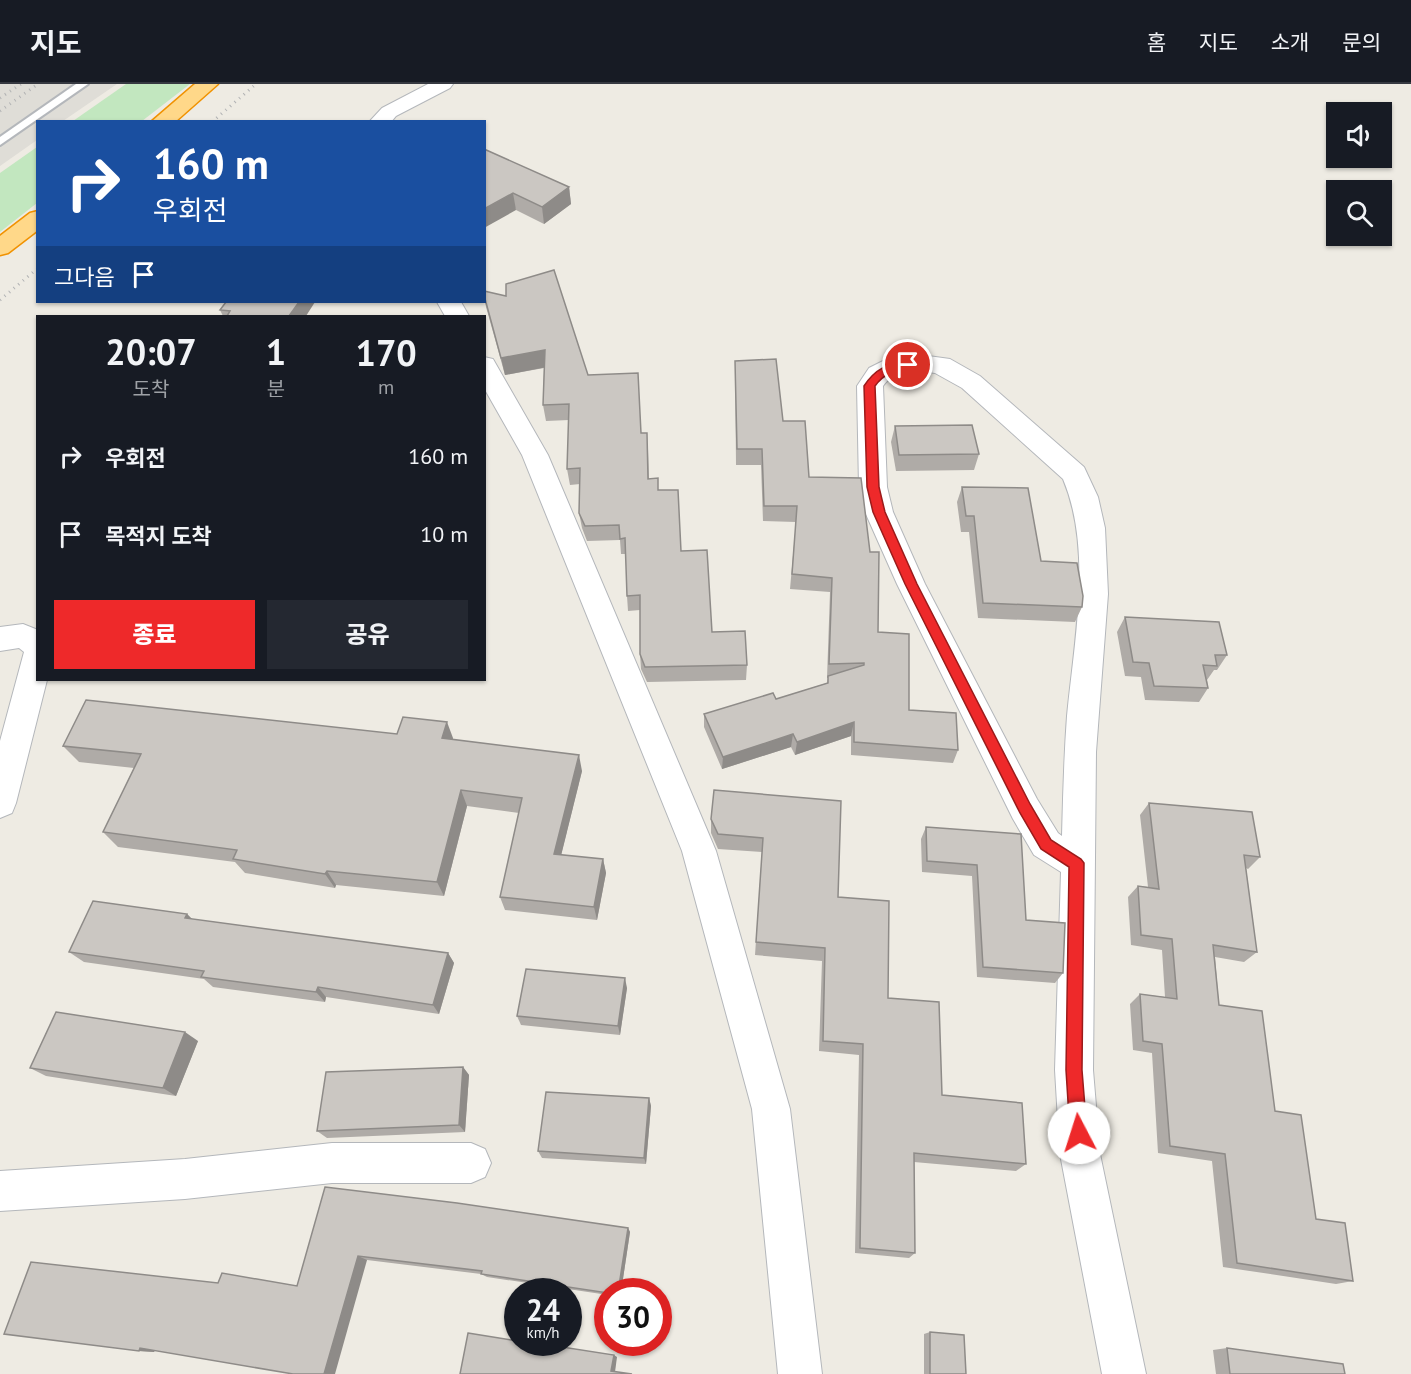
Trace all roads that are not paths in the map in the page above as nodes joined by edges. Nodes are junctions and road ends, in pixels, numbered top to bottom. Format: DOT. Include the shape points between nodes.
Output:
graph roads {
  1 [pos="83,84"];
  2 [pos="208,84"];
  3 [pos="443,84"];
  4 [pos="163,120"];
  5 [pos="381,120"];
  6 [pos="0,142"];
  7 [pos="36,220"];
  8 [pos="0,248"];
  9 [pos="486,368"];
  10 [pos="0,639"];
  11 [pos="36,644"];
  12 [pos="36,662"];
  13 [pos="0,802"];
  14 [pos="1076,863"];
  15 [pos="471,1163"];
  16 [pos="0,1191"];
  17 [pos="800,1374"];
  18 [pos="1124,1374"];
  1 -- 6 [label="lane"];
  2 -- 4 [label="highway"];
  3 -- 5 [label="street"];
  7 -- 8 [label="highway"];
  9 -- 17 [label="street" via="536,455 699,851 771,1109"];
  10 -- 11 [label="street" via="23,636"];
  12 -- 13 [label="street"];
  14 -- 14 [label="street" via="1080,752 1093,594 1091,528 1084,497 1074,474 971,382 941,365 894,366 878,375 870,386 873,487 879,512 911,584 1025,809 1046,844"];
  14 -- 18 [label="street" via="1074,1070 1080,1154"];
  15 -- 16 [label="street" via="332,1163 185,1179"];
}
